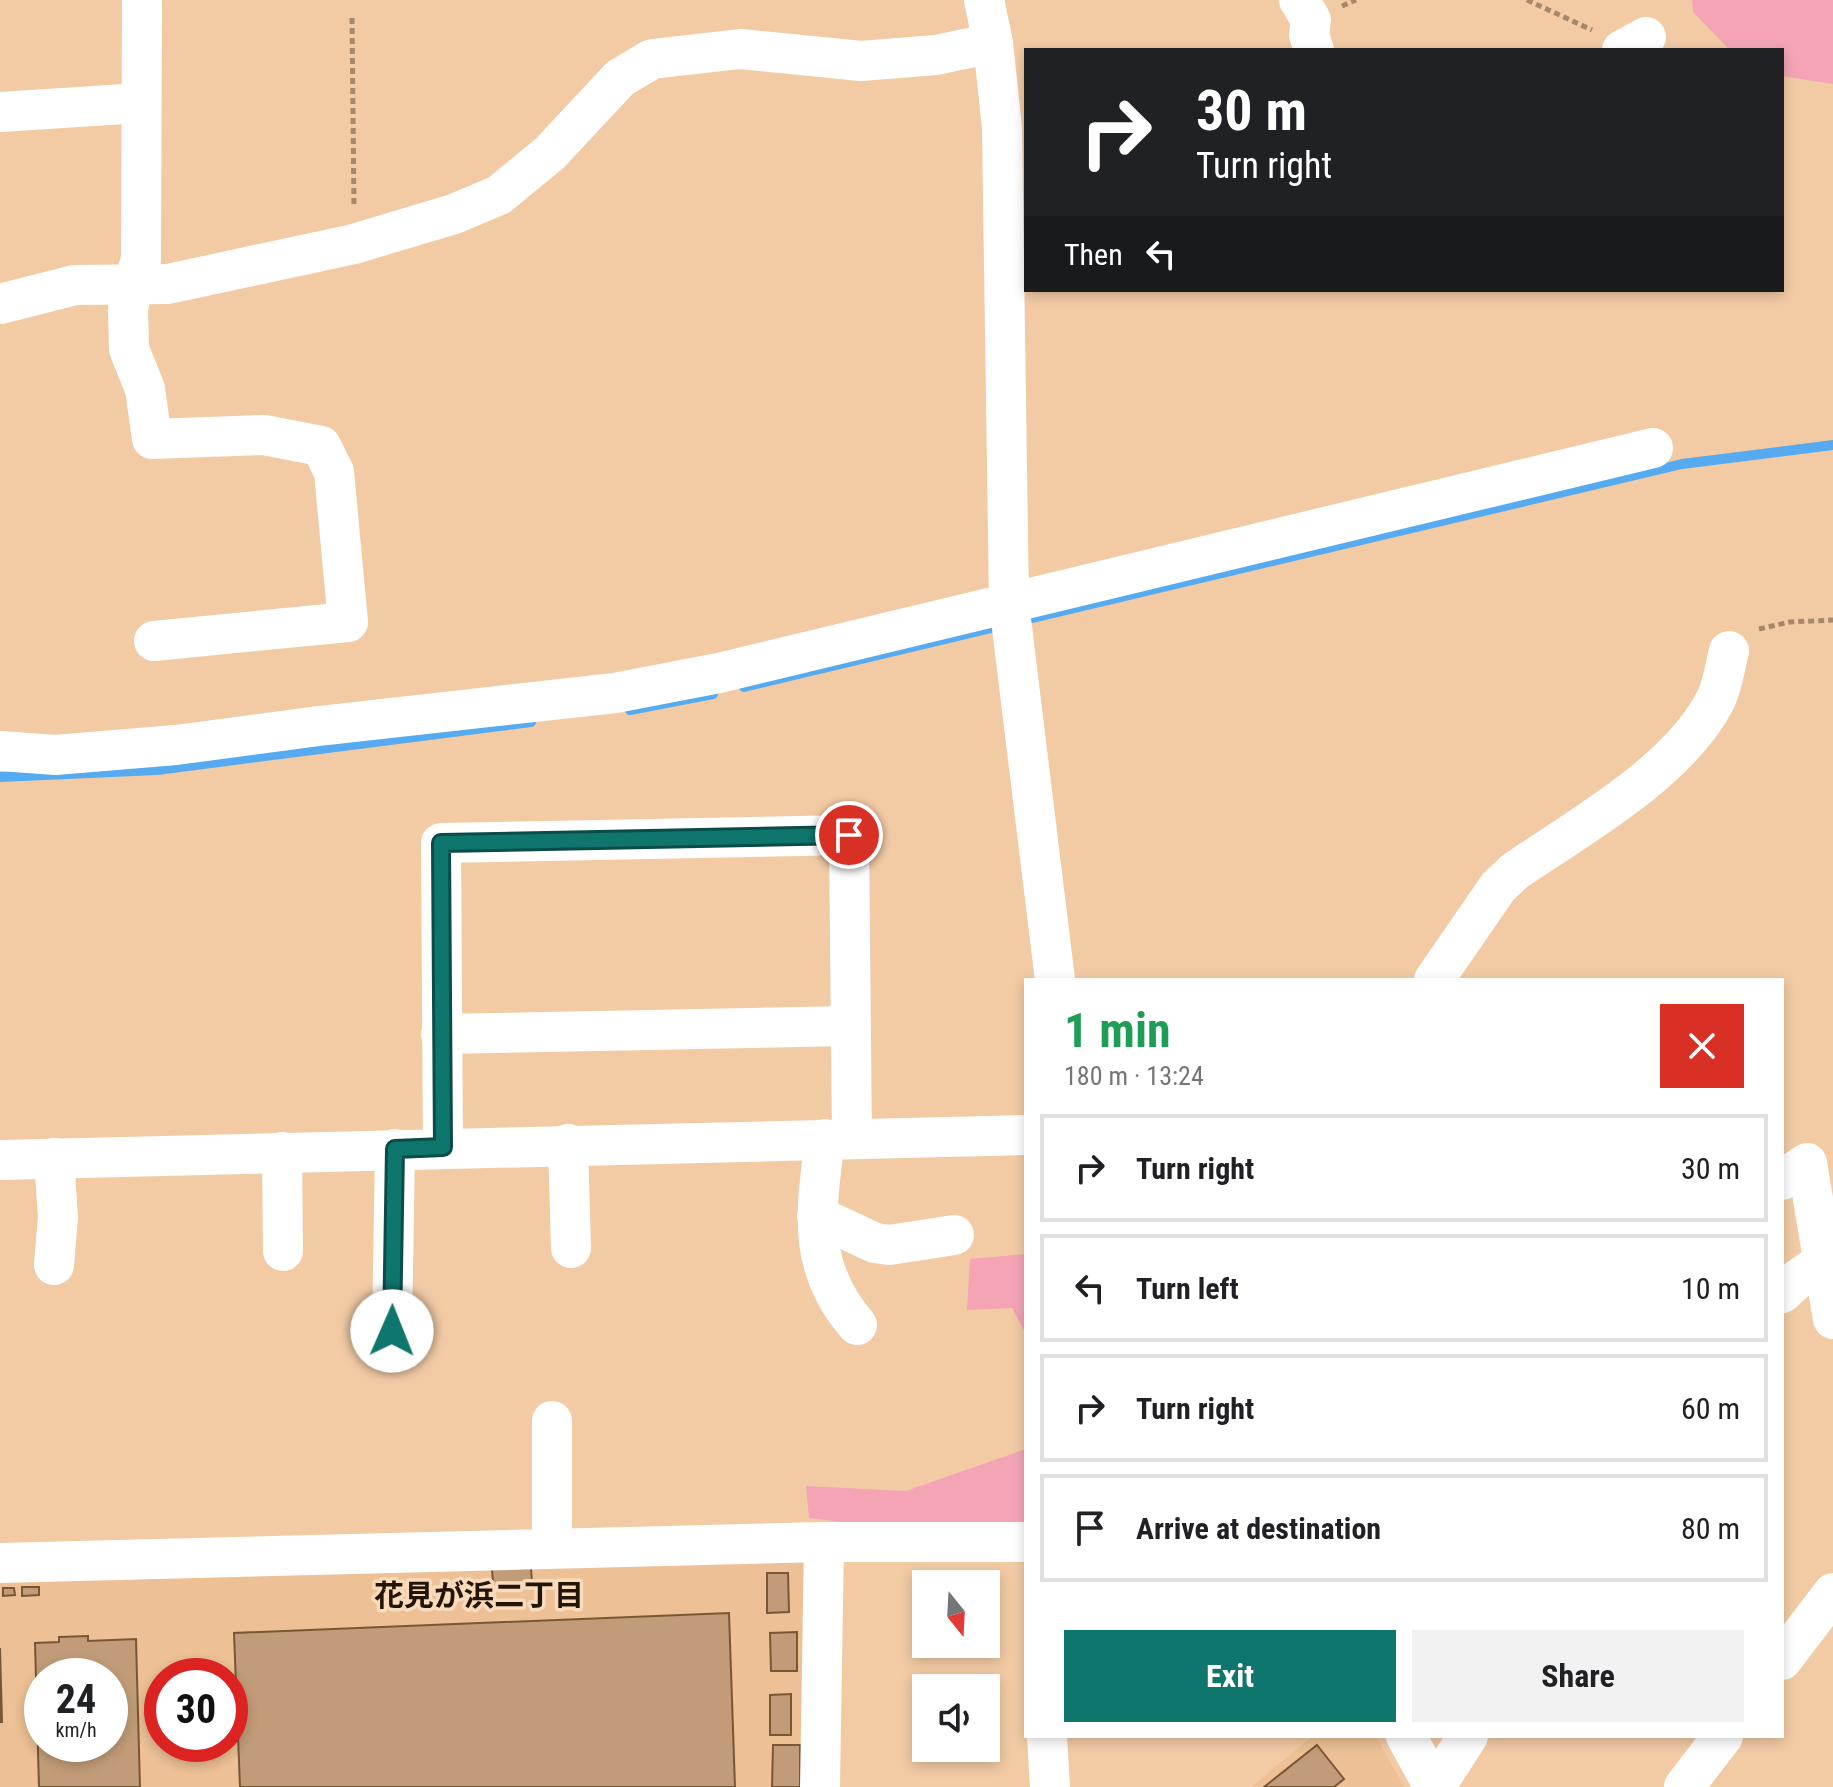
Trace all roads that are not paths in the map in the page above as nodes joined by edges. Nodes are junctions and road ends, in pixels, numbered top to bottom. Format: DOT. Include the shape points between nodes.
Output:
graph roads {
  1 [pos="142,0"];
  2 [pos="984,0"];
  3 [pos="1299,0"];
  4 [pos="993,43"];
  5 [pos="1313,48"];
  6 [pos="140,103"];
  7 [pos="0,112"];
  8 [pos="1016,270"];
  9 [pos="132,286"];
  10 [pos="0,304"];
  11 [pos="1653,448"];
  12 [pos="1009,603"];
  13 [pos="154,641"];
  14 [pos="1729,651"];
  15 [pos="0,751"];
  16 [pos="1055,978"];
  17 [pos="1435,978"];
  18 [pos="850,1026"];
  19 [pos="441,1034"];
  20 [pos="1024,1135"];
  21 [pos="839,1139"];
  22 [pos="568,1144"];
  23 [pos="443,1147"];
  24 [pos="395,1149"];
  25 [pos="282,1152"];
  26 [pos="54,1158"];
  27 [pos="0,1160"];
  28 [pos="1784,1179"];
  29 [pos="817,1216"];
  30 [pos="954,1235"];
  31 [pos="571,1248"];
  32 [pos="283,1251"];
  33 [pos="1823,1262"];
  34 [pos="54,1265"];
  35 [pos="1784,1291"];
  36 [pos="1833,1319"];
  37 [pos="857,1325"];
  38 [pos="392,1331"];
  39 [pos="552,1421"];
  40 [pos="824,1542"];
  41 [pos="1024,1542"];
  42 [pos="552,1548"];
  43 [pos="0,1563"];
  44 [pos="1833,1593"];
  45 [pos="1784,1657"];
  46 [pos="1047,1738"];
  47 [pos="1407,1738"];
  48 [pos="1467,1738"];
  49 [pos="1721,1738"];
  50 [pos="820,1787"];
  51 [pos="1050,1787"];
  52 [pos="1434,1787"];
  53 [pos="1684,1787"];
  1 -- 6 [label="street"];
  2 -- 4 [label="street"];
  3 -- 5 [label="street" via="1311,20"];
  4 -- 8 [label="street"];
  4 -- 9 [label="street" via="936,55 861,61 740,49 652,59 620,78 550,153 499,195 354,244 168,284"];
  6 -- 7 [label="street"];
  6 -- 9 [label="street" via="141,260"];
  8 -- 12 [label="street"];
  9 -- 10 [label="street" via="75,285"];
  9 -- 13 [label="street" via="129,349 145,389 152,439 264,435 321,446 334,472 348,622"];
  11 -- 12 [label="street"];
  12 -- 15 [label="street" via="615,693 176,745 55,755"];
  12 -- 16 [label="street"];
  14 -- 17 [label="street" via="1716,697 1688,741 1665,765 1515,871 1498,887"];
  18 -- 19 [label="street"];
  18 -- 19 [label="street" via="849,835 834,835 441,843"];
  18 -- 21 [label="street"];
  19 -- 23 [label="street"];
  20 -- 21 [label="street"];
  21 -- 22 [label="street"];
  21 -- 29 [label="street"];
  22 -- 23 [label="street"];
  22 -- 31 [label="street"];
  23 -- 24 [label="street"];
  24 -- 25 [label="street"];
  24 -- 38 [label="street"];
  25 -- 26 [label="street"];
  25 -- 32 [label="street"];
  26 -- 27 [label="street"];
  26 -- 34 [label="street"];
  28 -- 33 [label="street" via="1807,1163"];
  29 -- 30 [label="street" via="889,1245"];
  29 -- 37 [label="street" via="820,1258 842,1308"];
  33 -- 35 [label="street"];
  33 -- 36 [label="street"];
  39 -- 42 [label="street"];
  40 -- 41 [label="street"];
  40 -- 42 [label="street"];
  40 -- 50 [label="street"];
  42 -- 43 [label="street"];
  44 -- 45 [label="street"];
  46 -- 51 [label="street"];
  47 -- 52 [label="street"];
  48 -- 52 [label="street"];
  49 -- 53 [label="street"];
}
